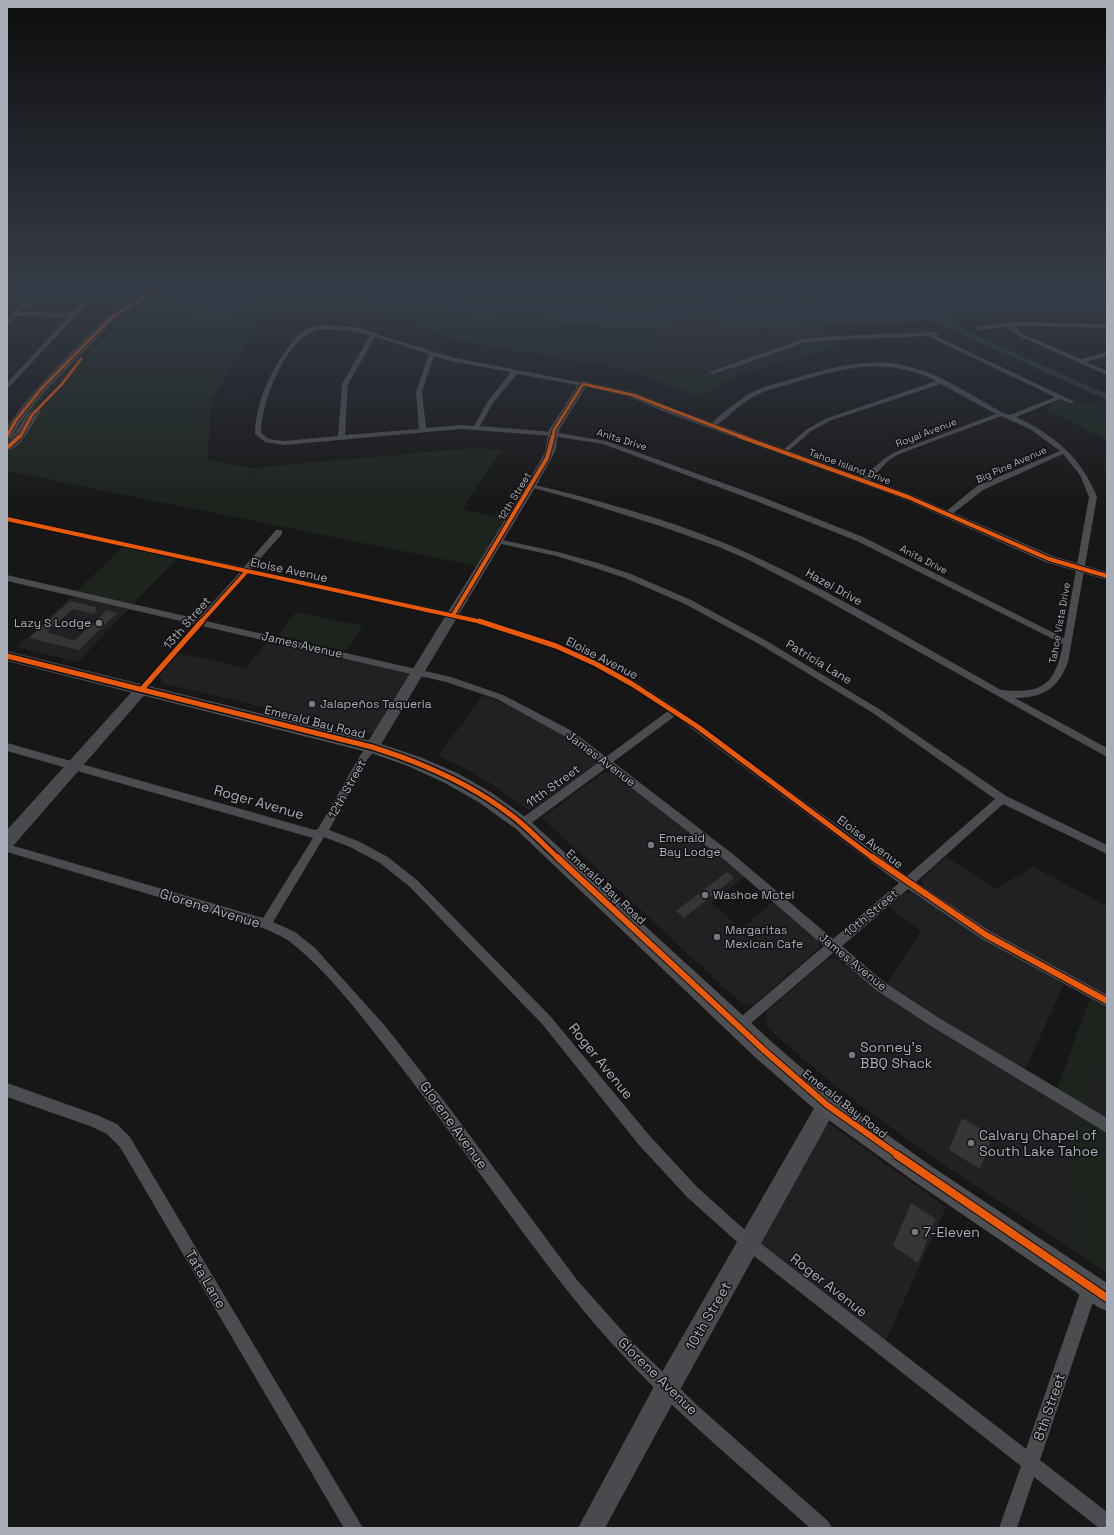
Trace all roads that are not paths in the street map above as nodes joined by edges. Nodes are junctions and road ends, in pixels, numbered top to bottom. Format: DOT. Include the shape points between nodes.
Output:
graph roads {
  1 [pos="31,362"];
  2 [pos="69,362"];
  3 [pos="79,362"];
  4 [pos="283,362"];
  5 [pos="358,362"];
  6 [pos="429,362"];
  7 [pos="467,362"];
  8 [pos="742,362"];
  9 [pos="989,362"];
  10 [pos="1083,362"];
  11 [pos="515,372"];
  12 [pos="712,372"];
  13 [pos="1107,373"];
  14 [pos="940,382"];
  15 [pos="583,384"];
  16 [pos="7,387"];
  17 [pos="1060,397"];
  18 [pos="1071,402"];
  19 [pos="1001,414"];
  20 [pos="1012,416"];
  21 [pos="712,426"];
  22 [pos="476,428"];
  23 [pos="423,430"];
  24 [pos="553,434"];
  25 [pos="7,436"];
  26 [pos="341,438"];
  27 [pos="7,448"];
  28 [pos="1065,450"];
  29 [pos="784,452"];
  30 [pos="864,480"];
  31 [pos="531,486"];
  32 [pos="948,513"];
  33 [pos="7,518"];
  34 [pos="280,532"];
  35 [pos="497,541"];
  36 [pos="1079,569"];
  37 [pos="247,571"];
  38 [pos="1107,576"];
  39 [pos="7,578"];
  40 [pos="453,614"];
  41 [pos="201,622"];
  42 [pos="1067,642"];
  43 [pos="7,656"];
  44 [pos="418,672"];
  45 [pos="142,689"];
  46 [pos="999,693"];
  47 [pos="675,711"];
  48 [pos="7,747"];
  49 [pos="372,747"];
  50 [pos="1107,753"];
  51 [pos="608,762"];
  52 [pos="74,766"];
  53 [pos="1002,798"];
  54 [pos="522,824"];
  55 [pos="322,832"];
  56 [pos="7,841"];
  57 [pos="7,848"];
  58 [pos="1107,850"];
  59 [pos="908,882"];
  60 [pos="266,924"];
  61 [pos="833,946"];
  62 [pos="1107,1001"];
  63 [pos="739,1026"];
  64 [pos="7,1090"];
  65 [pos="827,1104"];
  66 [pos="1107,1126"];
  67 [pos="750,1244"];
  68 [pos="1098,1292"];
  69 [pos="667,1388"];
  70 [pos="1030,1463"];
  71 [pos="1107,1522"];
  72 [pos="354,1528"];
  73 [pos="591,1528"];
  74 [pos="823,1528"];
  75 [pos="1008,1528"];
  1 -- 16 [label="street"];
  2 -- 25 [label="street" via="42,389"];
  3 -- 27 [label="street" via="62,384 32,415 20,438"];
  4 -- 26 [label="street, Anita Drive" via="265,393 259,416 258,434 266,441 280,443"];
  5 -- 26 [label="street" via="345,384"];
  6 -- 23 [label="street" via="418,399"];
  7 -- 11 [label="street, Tahoe Island Drive"];
  8 -- 12 [label="street"];
  9 -- 17 [label="street"];
  10 -- 13 [label="street"];
  11 -- 15 [label="street, Tahoe Island Drive"];
  11 -- 22 [label="street" via="490,402"];
  14 -- 19 [label="street, Tahoe Vista Drive"];
  14 -- 21 [label="street, Tahoe Vista Drive" via="902,366 851,366 756,392"];
  14 -- 29 [label="street" via="827,420 808,431"];
  15 -- 21 [label="street, Tahoe Island Drive" via="633,395"];
  15 -- 24 [label="street, 12th Street"];
  17 -- 18 [label="street"];
  17 -- 20 [label="street"];
  19 -- 20 [label="street, Tahoe Vista Drive"];
  19 -- 30 [label="street, Royal Avenue" via="897,454"];
  20 -- 28 [label="street, Tahoe Vista Drive"];
  21 -- 29 [label="street, Tahoe Island Drive"];
  22 -- 23 [label="street, Anita Drive"];
  22 -- 24 [label="street, Anita Drive"];
  23 -- 26 [label="street, Anita Drive"];
  24 -- 31 [label="street, 12th Street" via="550,452"];
  24 -- 42 [label="street, Anita Drive" via="597,441 629,451 838,530 880,548"];
  28 -- 32 [label="street, Big Pine Avenue" via="980,488"];
  28 -- 36 [label="street, Tahoe Vista Drive" via="1085,477 1093,497"];
  29 -- 30 [label="street, Tahoe Island Drive"];
  30 -- 32 [label="street, Tahoe Island Drive"];
  31 -- 35 [label="street, 12th Street"];
  31 -- 46 [label="street, Hazel Drive" via="587,500 666,525 754,559"];
  32 -- 36 [label="street, Tahoe Island Drive" via="1049,559"];
  33 -- 37 [label="street, Eloise Avenue"];
  34 -- 37 [label="street, 13th Street"];
  35 -- 40 [label="street, 12th Street"];
  35 -- 53 [label="street, Patricia Lane" via="595,565 688,602 762,642 876,711"];
  36 -- 38 [label="street, Tahoe Island Drive"];
  36 -- 42 [label="street, Tahoe Vista Drive"];
  37 -- 40 [label="street, Eloise Avenue"];
  37 -- 41 [label="street, 13th Street"];
  39 -- 41 [label="street, James Avenue"];
  40 -- 44 [label="street, 12th Street"];
  40 -- 47 [label="street, Eloise Avenue" via="502,626 550,643 614,673"];
  41 -- 44 [label="street, James Avenue"];
  41 -- 45 [label="street, 13th Street"];
  42 -- 46 [label="street, Tahoe Vista Drive" via="1060,673 1048,687 1026,695"];
  43 -- 45 [label="main road, Emerald Bay Road"];
  44 -- 49 [label="street, 12th Street"];
  44 -- 51 [label="street, James Avenue" via="448,679 500,697 569,734"];
  45 -- 49 [label="main road, Emerald Bay Road"];
  45 -- 52 [label="street, 13th Street"];
  46 -- 50 [label="street, Hazel Drive"];
  47 -- 51 [label="street, 11th Street"];
  47 -- 59 [label="street, Eloise Avenue"];
  48 -- 52 [label="street, Roger Avenue"];
  49 -- 54 [label="main road, Emerald Bay Road" via="445,774 487,798"];
  49 -- 55 [label="street, 12th Street"];
  51 -- 54 [label="street, 11th Street"];
  51 -- 61 [label="street, James Avenue" via="730,858"];
  52 -- 55 [label="street, Roger Avenue" via="315,834"];
  52 -- 56 [label="street, 13th Street"];
  53 -- 58 [label="street, Patricia Lane"];
  53 -- 59 [label="street, 10th Street"];
  54 -- 63 [label="main road, Emerald Bay Road"];
  55 -- 60 [label="street, 12th Street"];
  55 -- 67 [label="street, Roger Avenue" via="354,844 384,860 414,884 547,1021 644,1140 692,1192"];
  57 -- 60 [label="street, Glorene Avenue"];
  59 -- 61 [label="street, 10th Street"];
  59 -- 62 [label="street, Eloise Avenue" via="948,911 994,939"];
  60 -- 69 [label="street, Glorene Avenue" via="291,936 330,971 416,1074 572,1286"];
  61 -- 63 [label="street, 10th Street"];
  61 -- 66 [label="street, James Avenue" via="905,1003"];
  63 -- 65 [label="main road, Emerald Bay Road"];
  64 -- 72 [label="street, Tata Lane" via="92,1120 112,1129 125,1142"];
  65 -- 67 [label="street, 10th Street"];
  65 -- 68 [label="main road, Emerald Bay Road" via="923,1174"];
  67 -- 69 [label="street, 10th Street"];
  67 -- 70 [label="street, Roger Avenue"];
  68 -- 70 [label="street, 8th Street"];
  69 -- 73 [label="street, 10th Street"];
  69 -- 74 [label="street, Glorene Avenue"];
  70 -- 71 [label="street, Roger Avenue"];
  70 -- 75 [label="street, 8th Street"];
}
